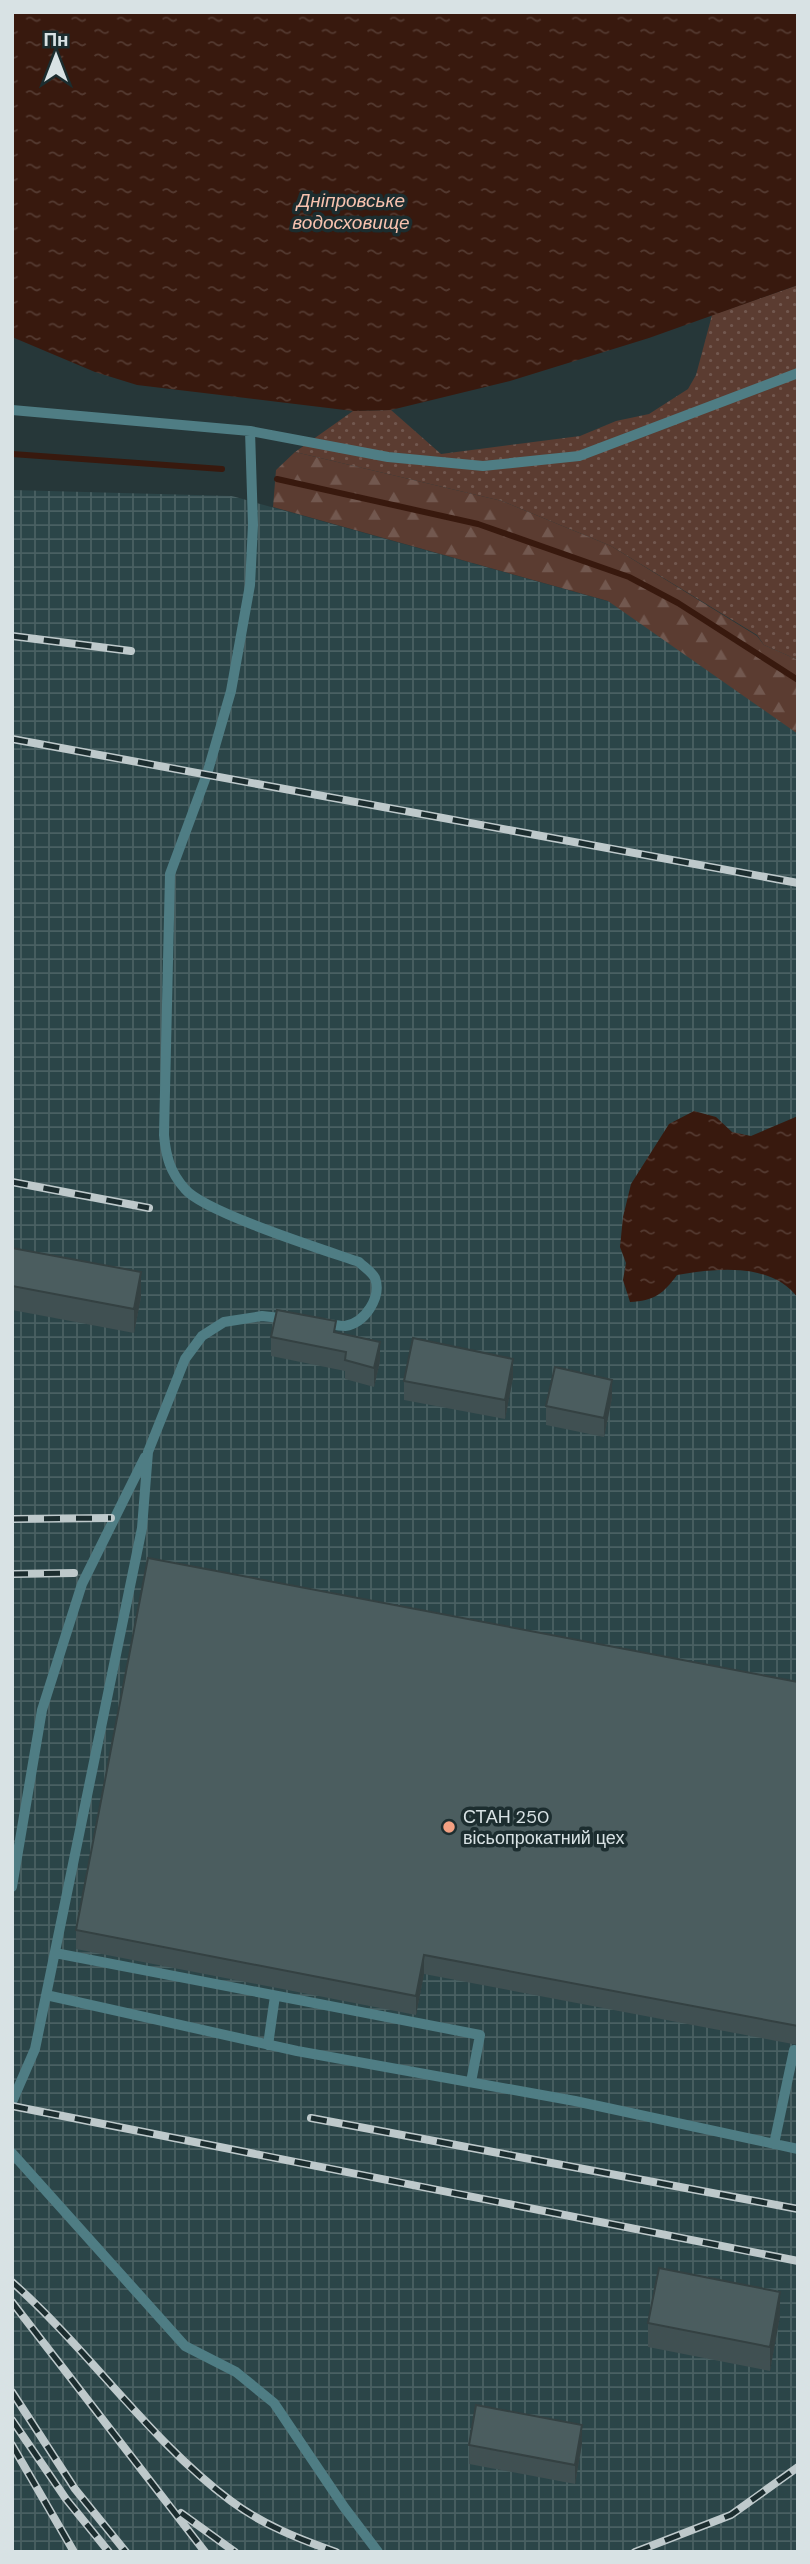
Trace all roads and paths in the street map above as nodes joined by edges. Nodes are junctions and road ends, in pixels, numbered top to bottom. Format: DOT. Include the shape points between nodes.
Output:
graph roads {
  1 [pos="798,373"];
  2 [pos="12,410"];
  3 [pos="250,431"];
  4 [pos="303,1321"];
  5 [pos="317,1322"];
  6 [pos="148,1452"];
  7 [pos="12,1887"];
  8 [pos="55,1953"];
  9 [pos="46,1995"];
  10 [pos="275,1996"];
  11 [pos="268,2045"];
  12 [pos="794,2050"];
  13 [pos="471,2082"];
  14 [pos="12,2102"];
  15 [pos="774,2144"];
  16 [pos="798,2149"];
  17 [pos="12,2153"];
  18 [pos="378,2552"];
  1 -- 3 [label="lane" via="579,456 483,466 388,457"];
  2 -- 3 [label="lane"];
  3 -- 5 [label="lane" via="250,585 234,677 207,775 170,874 164,1135 167,1164 187,1192 218,1209 359,1262 373,1275 378,1289 360,1321 345,1326"];
  4 -- 6 [label="lane" via="262,1316 224,1322 202,1336 185,1359"];
  6 -- 7 [label="lane" via="82,1584 42,1710"];
  6 -- 8 [label="lane" via="142,1528"];
  8 -- 9 [label="lane"];
  8 -- 10 [label="lane"];
  9 -- 11 [label="lane"];
  9 -- 14 [label="lane" via="35,2049"];
  10 -- 11 [label="lane"];
  10 -- 13 [label="lane" via="480,2035"];
  11 -- 13 [label="lane"];
  12 -- 15 [label="lane"];
  13 -- 15 [label="lane"];
  15 -- 16 [label="lane"];
  17 -- 18 [label="lane" via="185,2346 236,2372 274,2403"];
}
